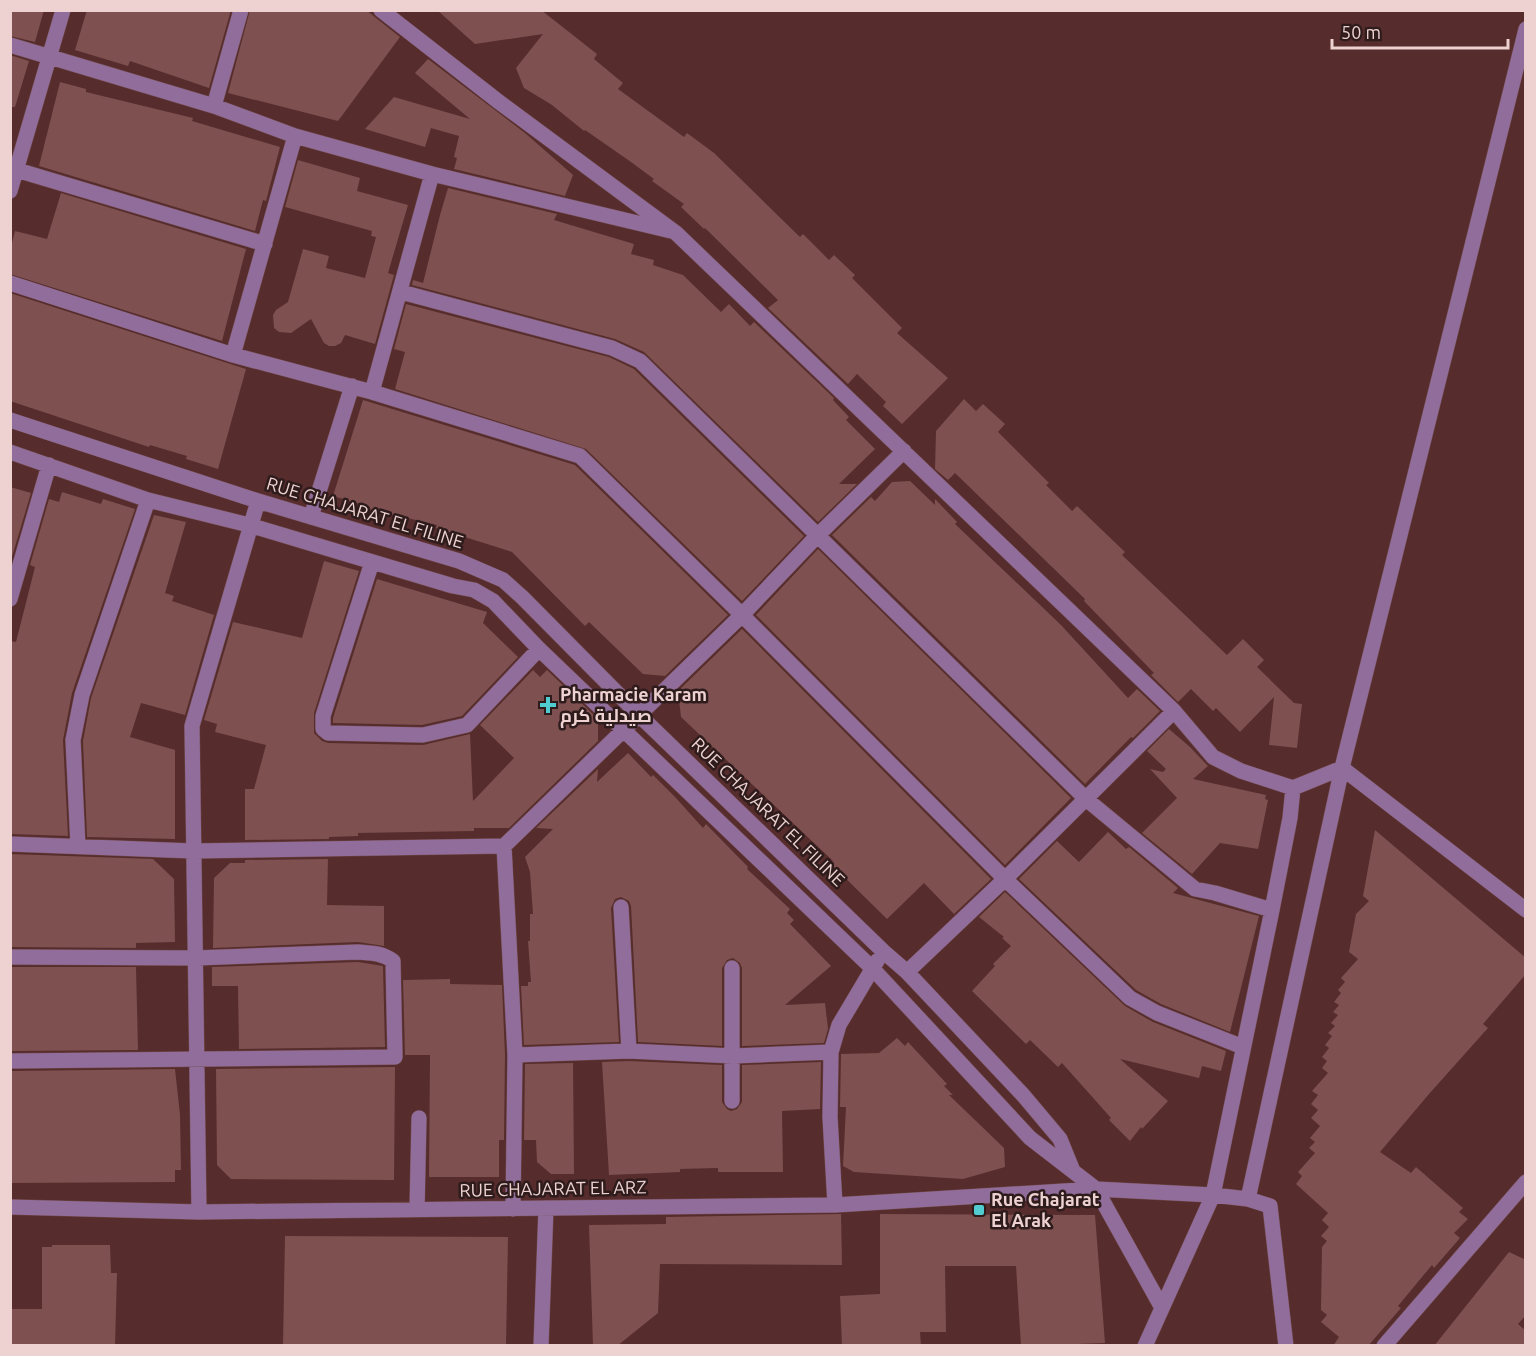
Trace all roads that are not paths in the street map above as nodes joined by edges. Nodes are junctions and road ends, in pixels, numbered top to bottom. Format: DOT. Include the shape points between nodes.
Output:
graph roads {
  1 [pos="63,10"];
  2 [pos="242,10"];
  3 [pos="381,10"];
  4 [pos="1526,29"];
  5 [pos="10,45"];
  6 [pos="51,56"];
  7 [pos="214,106"];
  8 [pos="296,136"];
  9 [pos="13,169"];
  10 [pos="432,174"];
  11 [pos="10,191"];
  12 [pos="676,233"];
  13 [pos="265,244"];
  14 [pos="10,283"];
  15 [pos="401,292"];
  16 [pos="233,355"];
  17 [pos="352,386"];
  18 [pos="372,392"];
  19 [pos="10,420"];
  20 [pos="904,451"];
  21 [pos="10,452"];
  22 [pos="49,465"];
  23 [pos="148,500"];
  24 [pos="258,501"];
  25 [pos="311,517"];
  26 [pos="249,525"];
  27 [pos="817,536"];
  28 [pos="372,562"];
  29 [pos="10,599"];
  30 [pos="742,615"];
  31 [pos="539,649"];
  32 [pos="1174,711"];
  33 [pos="638,714"];
  34 [pos="625,729"];
  35 [pos="1342,768"];
  36 [pos="1293,788"];
  37 [pos="1086,799"];
  38 [pos="10,844"];
  39 [pos="78,846"];
  40 [pos="504,846"];
  41 [pos="193,851"];
  42 [pos="1005,879"];
  43 [pos="621,907"];
  44 [pos="1272,910"];
  45 [pos="1526,910"];
  46 [pos="884,952"];
  47 [pos="10,957"];
  48 [pos="196,957"];
  49 [pos="732,968"];
  50 [pos="872,968"];
  51 [pos="907,972"];
  52 [pos="1243,1047"];
  53 [pos="629,1050"];
  54 [pos="831,1052"];
  55 [pos="515,1055"];
  56 [pos="733,1056"];
  57 [pos="197,1059"];
  58 [pos="10,1061"];
  59 [pos="732,1101"];
  60 [pos="419,1118"];
  61 [pos="1075,1173"];
  62 [pos="1526,1182"];
  63 [pos="1096,1188"];
  64 [pos="1213,1195"];
  65 [pos="1248,1199"];
  66 [pos="835,1205"];
  67 [pos="10,1207"];
  68 [pos="546,1208"];
  69 [pos="417,1209"];
  70 [pos="513,1209"];
  71 [pos="199,1212"];
  72 [pos="1161,1306"];
  73 [pos="541,1346"];
  74 [pos="1145,1346"];
  75 [pos="1286,1346"];
  76 [pos="1384,1346"];
  1 -- 6 [label="street"];
  2 -- 7 [label="street"];
  3 -- 12 [label="street"];
  4 -- 35 [label="street"];
  5 -- 6 [label="street"];
  6 -- 7 [label="street"];
  6 -- 9 [label="street"];
  7 -- 8 [label="street"];
  8 -- 10 [label="street"];
  8 -- 13 [label="street"];
  9 -- 11 [label="street"];
  9 -- 13 [label="street"];
  10 -- 12 [label="street"];
  10 -- 15 [label="street"];
  12 -- 20 [label="street"];
  13 -- 16 [label="street"];
  14 -- 16 [label="street"];
  15 -- 18 [label="street"];
  15 -- 27 [label="street" via="612,348 640,361"];
  16 -- 17 [label="street"];
  17 -- 18 [label="street"];
  17 -- 25 [label="street"];
  18 -- 30 [label="street" via="580,456"];
  19 -- 24 [label="street, RUE CHAJARAT EL FILINE"];
  20 -- 27 [label="street"];
  20 -- 32 [label="street"];
  21 -- 22 [label="street"];
  22 -- 23 [label="street"];
  22 -- 29 [label="street"];
  23 -- 26 [label="street"];
  23 -- 39 [label="street" via="82,695 73,740"];
  24 -- 25 [label="street, RUE CHAJARAT EL FILINE"];
  24 -- 26 [label="street"];
  25 -- 33 [label="street, RUE CHAJARAT EL FILINE" via="459,561 503,580"];
  26 -- 28 [label="street"];
  26 -- 41 [label="street" via="192,726"];
  27 -- 30 [label="street"];
  27 -- 37 [label="street"];
  28 -- 31 [label="street" via="474,590 493,601"];
  28 -- 31 [label="street" via="322,729 423,735 467,725"];
  30 -- 33 [label="street"];
  30 -- 42 [label="street"];
  31 -- 34 [label="street"];
  32 -- 36 [label="street" via="1213,757"];
  32 -- 37 [label="street"];
  33 -- 34 [label="street"];
  33 -- 46 [label="street, RUE CHAJARAT EL FILINE"];
  34 -- 40 [label="street"];
  34 -- 50 [label="street"];
  35 -- 36 [label="street"];
  35 -- 45 [label="street"];
  35 -- 65 [label="street"];
  36 -- 44 [label="street"];
  37 -- 42 [label="street"];
  37 -- 44 [label="street" via="1195,889"];
  38 -- 39 [label="street"];
  39 -- 41 [label="street"];
  40 -- 41 [label="street"];
  40 -- 55 [label="street"];
  41 -- 48 [label="street"];
  42 -- 51 [label="street"];
  42 -- 52 [label="street" via="1130,998 1157,1013"];
  43 -- 53 [label="street"];
  44 -- 52 [label="street"];
  46 -- 50 [label="street"];
  46 -- 51 [label="street, RUE CHAJARAT EL FILINE"];
  47 -- 48 [label="street"];
  48 -- 57 [label="street"];
  48 -- 57 [label="street" via="358,952 386,956 393,961 395,1057"];
  49 -- 56 [label="street"];
  50 -- 54 [label="street" via="839,1025"];
  50 -- 61 [label="street" via="1030,1138"];
  51 -- 61 [label="street, RUE CHAJARAT EL FILINE" via="1060,1139"];
  52 -- 64 [label="street"];
  53 -- 55 [label="street"];
  53 -- 56 [label="street"];
  54 -- 56 [label="street"];
  54 -- 66 [label="street"];
  55 -- 70 [label="street"];
  56 -- 59 [label="street"];
  57 -- 58 [label="street"];
  57 -- 71 [label="street"];
  60 -- 69 [label="street"];
  61 -- 63 [label="street"];
  62 -- 76 [label="street"];
  63 -- 64 [label="street"];
  63 -- 66 [label="street, RUE CHAJARAT EL ARZ"];
  63 -- 72 [label="street"];
  64 -- 65 [label="street"];
  64 -- 72 [label="street"];
  65 -- 75 [label="street" via="1270,1206"];
  66 -- 68 [label="street, RUE CHAJARAT EL ARZ"];
  67 -- 71 [label="street, RUE CHAJARAT EL ARZ"];
  68 -- 70 [label="street, RUE CHAJARAT EL ARZ"];
  68 -- 73 [label="street"];
  69 -- 70 [label="street, RUE CHAJARAT EL ARZ"];
  69 -- 71 [label="street, RUE CHAJARAT EL ARZ"];
  72 -- 74 [label="street"];
}
